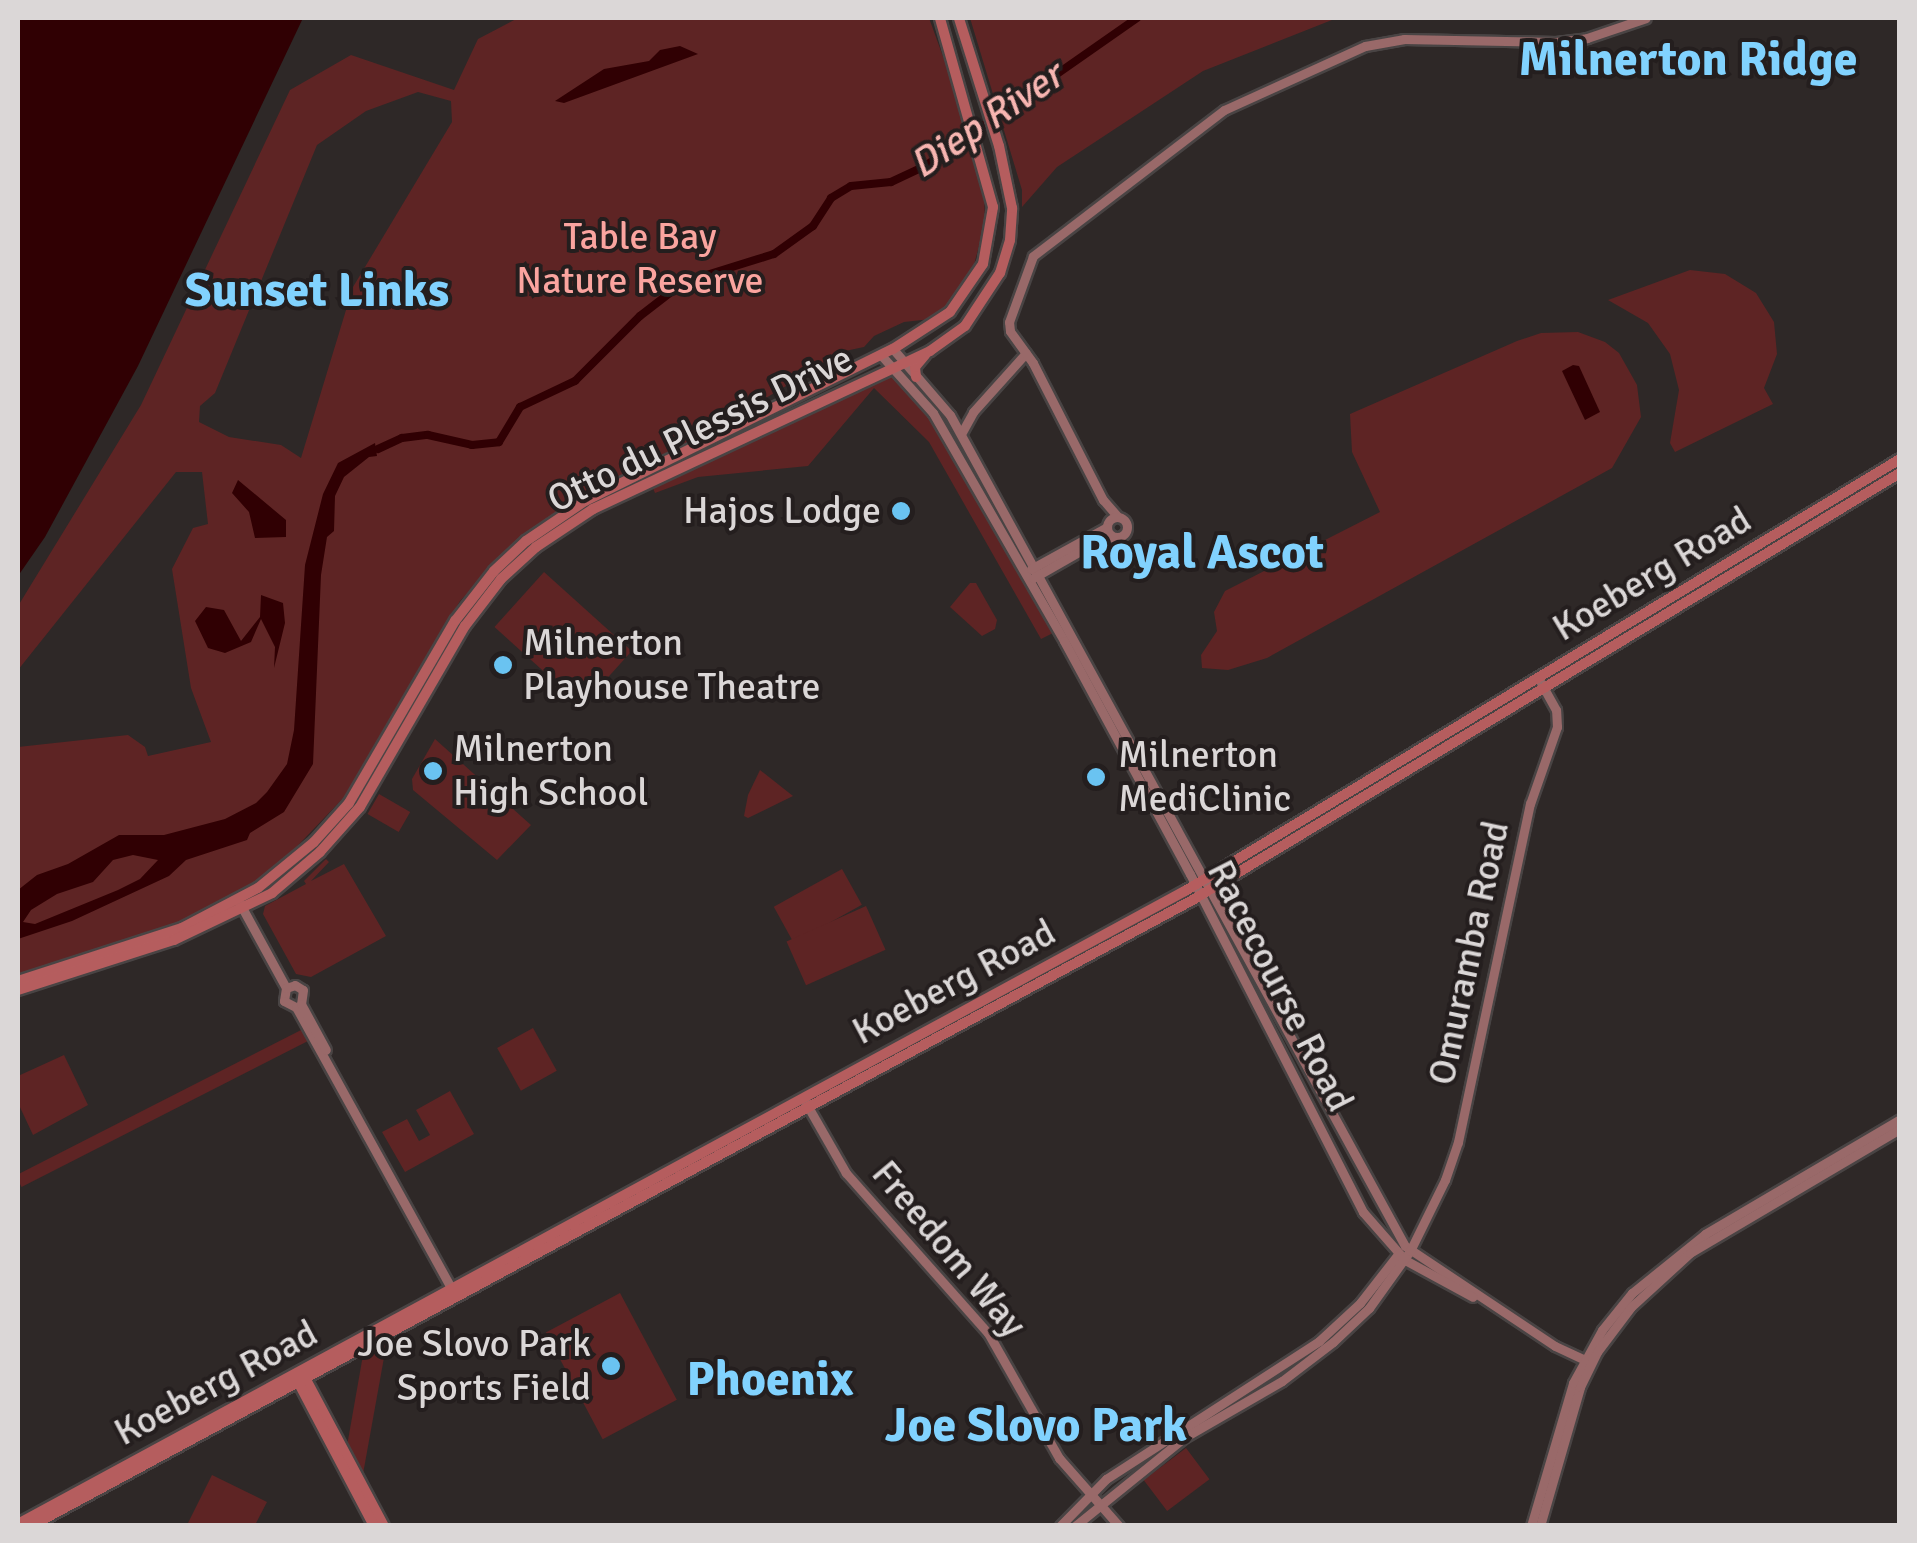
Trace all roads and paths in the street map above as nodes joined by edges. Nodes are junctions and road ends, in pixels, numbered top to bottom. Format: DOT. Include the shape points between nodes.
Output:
graph roads {
  1 [pos="940,18"];
  2 [pos="959,18"];
  3 [pos="1646,18"];
  4 [pos="893,349"];
  5 [pos="930,351"];
  6 [pos="1026,353"];
  7 [pos="881,355"];
  8 [pos="897,365"];
  9 [pos="916,377"];
  10 [pos="973,412"];
  11 [pos="950,415"];
  12 [pos="961,434"];
  13 [pos="1900,459"];
  14 [pos="1900,472"];
  15 [pos="1103,500"];
  16 [pos="1118,518"];
  17 [pos="1108,526"];
  18 [pos="1114,536"];
  19 [pos="1036,572"];
  20 [pos="1024,578"];
  21 [pos="1537,678"];
  22 [pos="1545,688"];
  23 [pos="1202,888"];
  24 [pos="245,902"];
  25 [pos="18,981"];
  26 [pos="289,987"];
  27 [pos="18,990"];
  28 [pos="299,1006"];
  29 [pos="806,1101"];
  30 [pos="1900,1119"];
  31 [pos="1900,1128"];
  32 [pos="1855,1131"];
  33 [pos="1869,1138"];
  34 [pos="1405,1253"];
  35 [pos="454,1292"];
  36 [pos="1588,1361"];
  37 [pos="300,1377"];
  38 [pos="1090,1493"];
  39 [pos="1099,1502"];
  40 [pos="18,1524"];
  41 [pos="32,1526"];
  42 [pos="374,1526"];
  43 [pos="384,1526"];
  44 [pos="1060,1526"];
  45 [pos="1076,1526"];
  46 [pos="1119,1526"];
  47 [pos="1531,1526"];
  48 [pos="1540,1526"];
  1 -- 4 [label="main road, Otto du Plessis Drive" via="994,207 984,264 950,312"];
  2 -- 5 [label="main road, Otto du Plessis Drive" via="999,146 1012,208 1010,240 1000,274 965,326"];
  3 -- 6 [label="main road" via="1587,38 1541,44 1374,43 1224,110 1033,256 1009,322"];
  4 -- 7 [label="main road, Otto du Plessis Drive"];
  4 -- 8 [label="main road, Racecourse Road"];
  5 -- 8 [label="main road, Otto du Plessis Drive"];
  5 -- 9 [label="main road" via="916,366"];
  6 -- 10 [label="main road"];
  6 -- 15 [label="main road"];
  7 -- 8 [label="main road, Racecourse Road"];
  7 -- 24 [label="main road, Otto du Plessis Drive" via="585,501 526,541 455,620 349,803"];
  8 -- 9 [label="main road, Racecourse Road"];
  8 -- 20 [label="main road, Racecourse Road" via="934,412"];
  8 -- 24 [label="main road, Otto du Plessis Drive" via="612,500 536,547 465,626 360,807 306,865"];
  9 -- 11 [label="main road, Racecourse Road"];
  10 -- 11 [label="main road"];
  10 -- 12 [label="main road"];
  11 -- 12 [label="main road, Racecourse Road"];
  12 -- 19 [label="main road, Racecourse Road"];
  13 -- 21 [label="main road, Koeberg Road"];
  14 -- 22 [label="main road, Koeberg Road"];
  15 -- 16 [label="main road"];
  15 -- 17 [label="main road"];
  16 -- 17 [label="main road"];
  16 -- 18 [label="main road" via="1127,529"];
  17 -- 18 [label="main road"];
  17 -- 19 [label="main road"];
  18 -- 19 [label="main road"];
  19 -- 20 [label="main road"];
  19 -- 23 [label="main road, Racecourse Road"];
  20 -- 23 [label="main road, Racecourse Road"];
  21 -- 22 [label="main road"];
  21 -- 23 [label="main road, Koeberg Road"];
  22 -- 23 [label="main road, Koeberg Road"];
  22 -- 34 [label="main road, Omuramba Road" via="1557,727 1533,793 1462,1128 1445,1180"];
  23 -- 29 [label="main road, Koeberg Road"];
  23 -- 34 [label="main road, Racecourse Road"];
  23 -- 34 [label="main road, Racecourse Road" via="1363,1212"];
  24 -- 25 [label="main road, Otto du Plessis Drive"];
  24 -- 26 [label="main road"];
  24 -- 27 [label="main road, Otto du Plessis Drive" via="174,940"];
  26 -- 28 [label="main road" via="303,991"];
  26 -- 28 [label="main road" via="284,1001"];
  28 -- 35 [label="main road"];
  29 -- 35 [label="main road, Koeberg Road"];
  29 -- 38 [label="main road, Freedom Way" via="836,1158 988,1333 1059,1458"];
  30 -- 33 [label="main road"];
  31 -- 36 [label="main road" via="1668,1270"];
  32 -- 33 [label="main road"];
  33 -- 36 [label="main road" via="1678,1252 1622,1305"];
  34 -- 36 [label="main road, Racecourse Road"];
  34 -- 38 [label="main road, Omuramba Road" via="1319,1341"];
  34 -- 39 [label="main road, Omuramba Road" via="1369,1308 1333,1342 1282,1381 1185,1437"];
  35 -- 37 [label="main road, Koeberg Road"];
  36 -- 47 [label="main road" via="1562,1410"];
  36 -- 48 [label="main road"];
  37 -- 40 [label="main road, Koeberg Road"];
  37 -- 41 [label="main road, Koeberg Road"];
  37 -- 42 [label="main road"];
  37 -- 43 [label="main road"];
  38 -- 39 [label="main road, Freedom Way"];
  38 -- 44 [label="main road, Omuramba Road"];
  39 -- 45 [label="main road, Omuramba Road"];
  39 -- 46 [label="main road, Freedom Way"];
}
